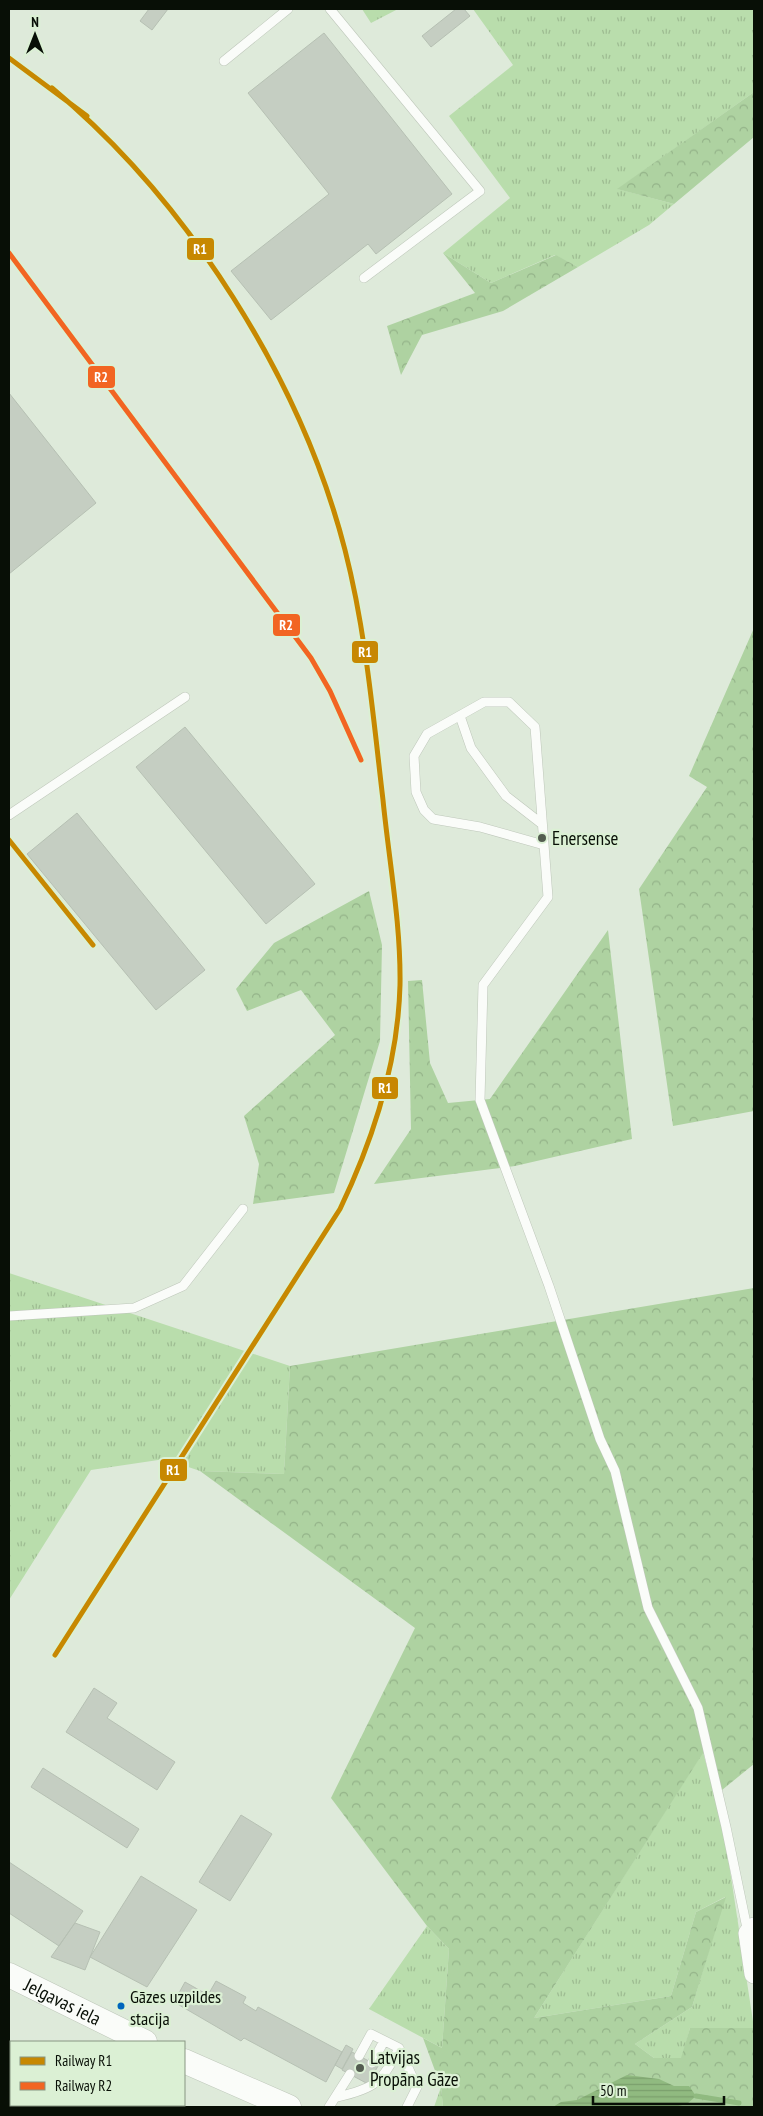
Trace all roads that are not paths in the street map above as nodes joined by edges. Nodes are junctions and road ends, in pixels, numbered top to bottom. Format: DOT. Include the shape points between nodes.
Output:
graph roads {
  1 [pos="288,9"];
  2 [pos="330,9"];
  3 [pos="224,61"];
  4 [pos="364,278"];
  5 [pos="185,697"];
  6 [pos="460,716"];
  7 [pos="9,815"];
  8 [pos="542,824"];
  9 [pos="544,845"];
  10 [pos="242,1209"];
  11 [pos="9,1316"];
  12 [pos="751,1930"];
  13 [pos="754,1974"];
  14 [pos="9,1975"];
  15 [pos="384,2040"];
  16 [pos="142,2041"];
  17 [pos="399,2048"];
  18 [pos="359,2056"];
  19 [pos="185,2061"];
  20 [pos="372,2063"];
  21 [pos="350,2074"];
  22 [pos="362,2081"];
  23 [pos="355,2093"];
  24 [pos="337,2097"];
  25 [pos="289,2107"];
  26 [pos="329,2107"];
  27 [pos="407,2107"];
  1 -- 3 [label="lane"];
  2 -- 4 [label="lane" via="480,190"];
  5 -- 7 [label="lane"];
  6 -- 8 [label="lane" via="471,748 506,796"];
  6 -- 8 [label="lane" via="484,702 508,702 535,727"];
  6 -- 9 [label="lane" via="427,734 414,756 416,792 424,810 433,819 480,827"];
  8 -- 9 [label="lane"];
  9 -- 12 [label="lane" via="548,897 483,985 480,1100 549,1286 600,1439 615,1471 648,1608 698,1708"];
  10 -- 11 [label="lane" via="183,1286 134,1308"];
  12 -- 13 [label="street"];
  14 -- 16 [label="street, Jelgavas iela"];
  15 -- 17 [label="lane"];
  15 -- 18 [label="lane" via="371,2034"];
  15 -- 20 [label="lane"];
  17 -- 23 [label="lane" via="387,2073 376,2085"];
  17 -- 27 [label="lane" via="416,2087"];
  19 -- 25 [label="street"];
  21 -- 24 [label="lane"];
  22 -- 23 [label="lane"];
  23 -- 24 [label="lane"];
  24 -- 26 [label="lane"];
}
